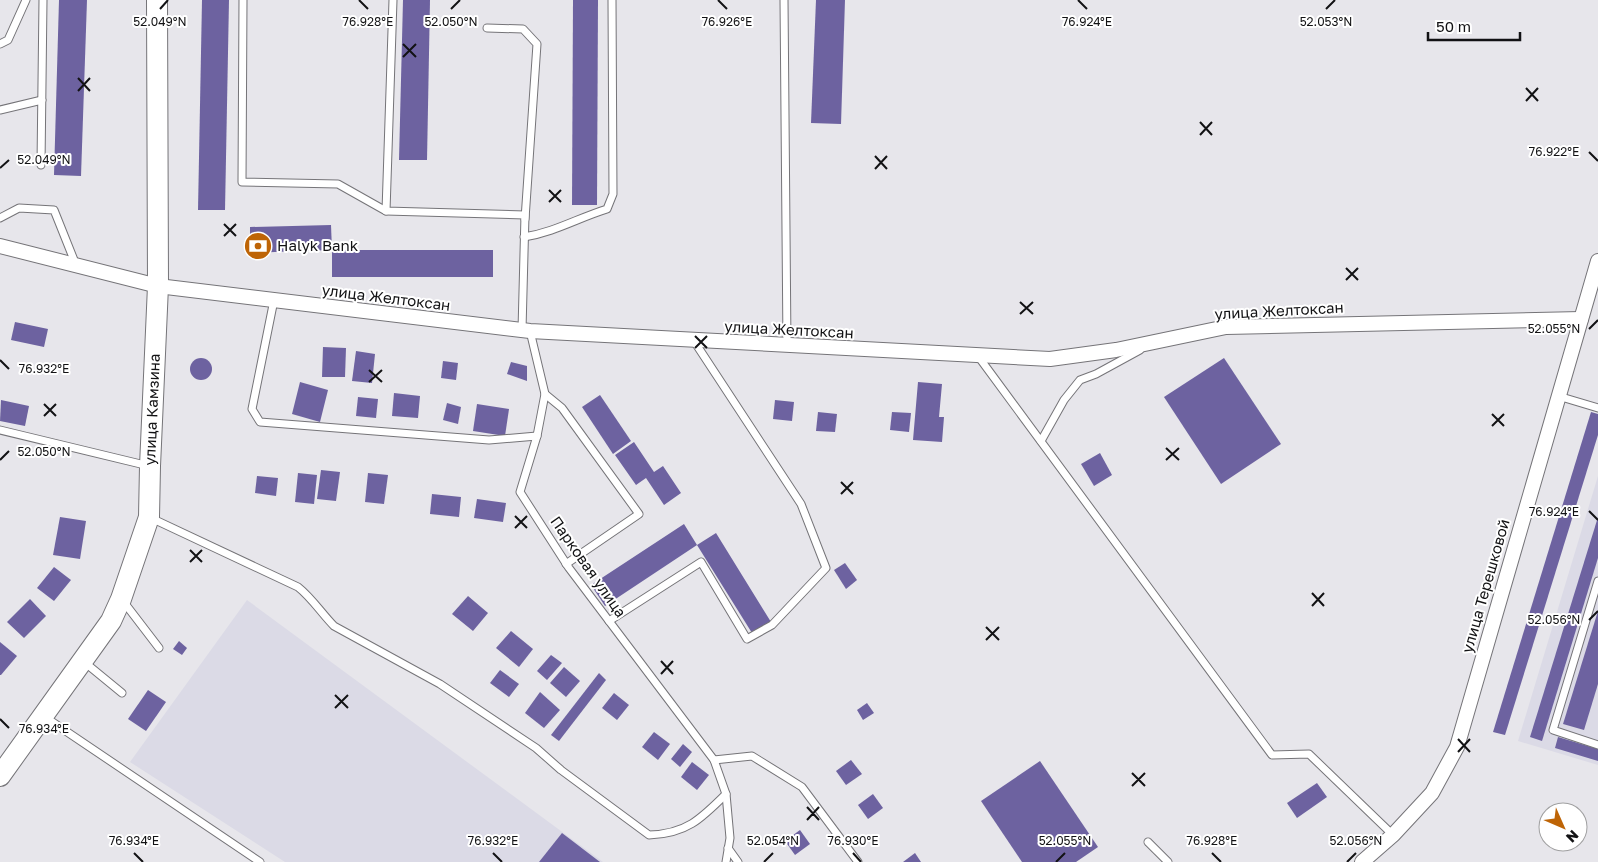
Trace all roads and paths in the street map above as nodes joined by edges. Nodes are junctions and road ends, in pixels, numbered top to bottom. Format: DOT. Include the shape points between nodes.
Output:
graph roads {
  1 [pos="26,0"];
  2 [pos="43,0"];
  3 [pos="157,0"];
  4 [pos="243,0"];
  5 [pos="393,0"];
  6 [pos="612,0"];
  7 [pos="784,0"];
  8 [pos="487,28"];
  9 [pos="0,44"];
  10 [pos="42,100"];
  11 [pos="0,110"];
  12 [pos="42,166"];
  13 [pos="386,211"];
  14 [pos="0,218"];
  15 [pos="524,227"];
  16 [pos="524,237"];
  17 [pos="0,246"];
  18 [pos="1598,261"];
  19 [pos="76,266"];
  20 [pos="158,286"];
  21 [pos="274,300"];
  22 [pos="1581,319"];
  23 [pos="526,331"];
  24 [pos="694,341"];
  25 [pos="1153,342"];
  26 [pos="787,346"];
  27 [pos="978,356"];
  28 [pos="545,394"];
  29 [pos="1558,396"];
  30 [pos="1598,408"];
  31 [pos="0,430"];
  32 [pos="537,436"];
  33 [pos="1041,441"];
  34 [pos="150,466"];
  35 [pos="149,517"];
  36 [pos="566,564"];
  37 [pos="1598,581"];
  38 [pos="121,599"];
  39 [pos="609,621"];
  40 [pos="159,648"];
  41 [pos="83,660"];
  42 [pos="122,693"];
  43 [pos="44,716"];
  44 [pos="1598,745"];
  45 [pos="714,760"];
  46 [pos="0,776"];
  47 [pos="726,794"];
  48 [pos="1393,835"];
  49 [pos="1148,842"];
  50 [pos="728,848"];
  51 [pos="260,862"];
  52 [pos="726,862"];
  53 [pos="738,862"];
  54 [pos="858,862"];
  55 [pos="1168,862"];
  56 [pos="1362,862"];
  1 -- 9 [label="lane" via="8,40"];
  2 -- 10 [label="lane"];
  3 -- 20 [label="street, улица Камзина"];
  4 -- 13 [label="lane" via="242,182 338,184"];
  5 -- 13 [label="lane"];
  6 -- 16 [label="lane" via="613,194 607,209"];
  7 -- 26 [label="lane"];
  8 -- 15 [label="lane, Парковая улица" via="523,29 537,44"];
  10 -- 11 [label="lane"];
  10 -- 12 [label="lane"];
  13 -- 15 [label="lane" via="525,215"];
  14 -- 19 [label="lane" via="19,208 54,210"];
  15 -- 16 [label="lane, Парковая улица"];
  16 -- 23 [label="lane, Парковая улица"];
  17 -- 19 [label="street, улица Желтоксан"];
  18 -- 22 [label="street, улица Терешковой"];
  19 -- 20 [label="street, улица Желтоксан"];
  20 -- 21 [label="street, улица Желтоксан"];
  20 -- 34 [label="street, улица Камзина"];
  21 -- 23 [label="street, улица Желтоксан"];
  21 -- 32 [label="lane" via="252,409 260,422 489,440"];
  22 -- 25 [label="street, улица Желтоксан" via="1226,327"];
  22 -- 29 [label="street, улица Терешковой"];
  23 -- 24 [label="street, улица Желтоксан"];
  23 -- 28 [label="lane, Парковая улица"];
  24 -- 26 [label="street, улица Желтоксан"];
  24 -- 39 [label="lane" via="802,504 826,568 772,625 747,639 701,562"];
  25 -- 27 [label="street, улица Желтоксан" via="1050,359"];
  25 -- 33 [label="lane" via="1080,380 1064,400"];
  26 -- 27 [label="street, улица Желтоксан"];
  27 -- 33 [label="lane"];
  28 -- 32 [label="lane, Парковая улица"];
  28 -- 36 [label="lane" via="562,408 639,514"];
  29 -- 30 [label="lane"];
  29 -- 48 [label="street, улица Терешковой" via="1457,747 1432,793"];
  31 -- 34 [label="lane"];
  32 -- 36 [label="lane, Парковая улица" via="520,492"];
  33 -- 48 [label="lane" via="1272,755 1309,754"];
  34 -- 35 [label="street, улица Камзина"];
  35 -- 38 [label="street, улица Камзина"];
  35 -- 47 [label="lane" via="298,587 334,626 440,684 536,748 649,834 666,834 685,828 704,816"];
  36 -- 39 [label="lane, Парковая улица"];
  37 -- 44 [label="lane" via="1553,730"];
  38 -- 40 [label="lane"];
  38 -- 41 [label="street, улица Камзина" via="111,621"];
  39 -- 45 [label="lane, Парковая улица"];
  41 -- 42 [label="lane"];
  41 -- 43 [label="street, улица Камзина"];
  43 -- 46 [label="street, улица Камзина"];
  43 -- 51 [label="lane"];
  45 -- 47 [label="lane, Парковая улица"];
  45 -- 54 [label="lane" via="752,756 802,787"];
  47 -- 50 [label="lane, Парковая улица"];
  48 -- 56 [label="street, улица Терешковой"];
  49 -- 55 [label="lane"];
  50 -- 52 [label="lane, Парковая улица"];
  50 -- 53 [label="lane"];
}
